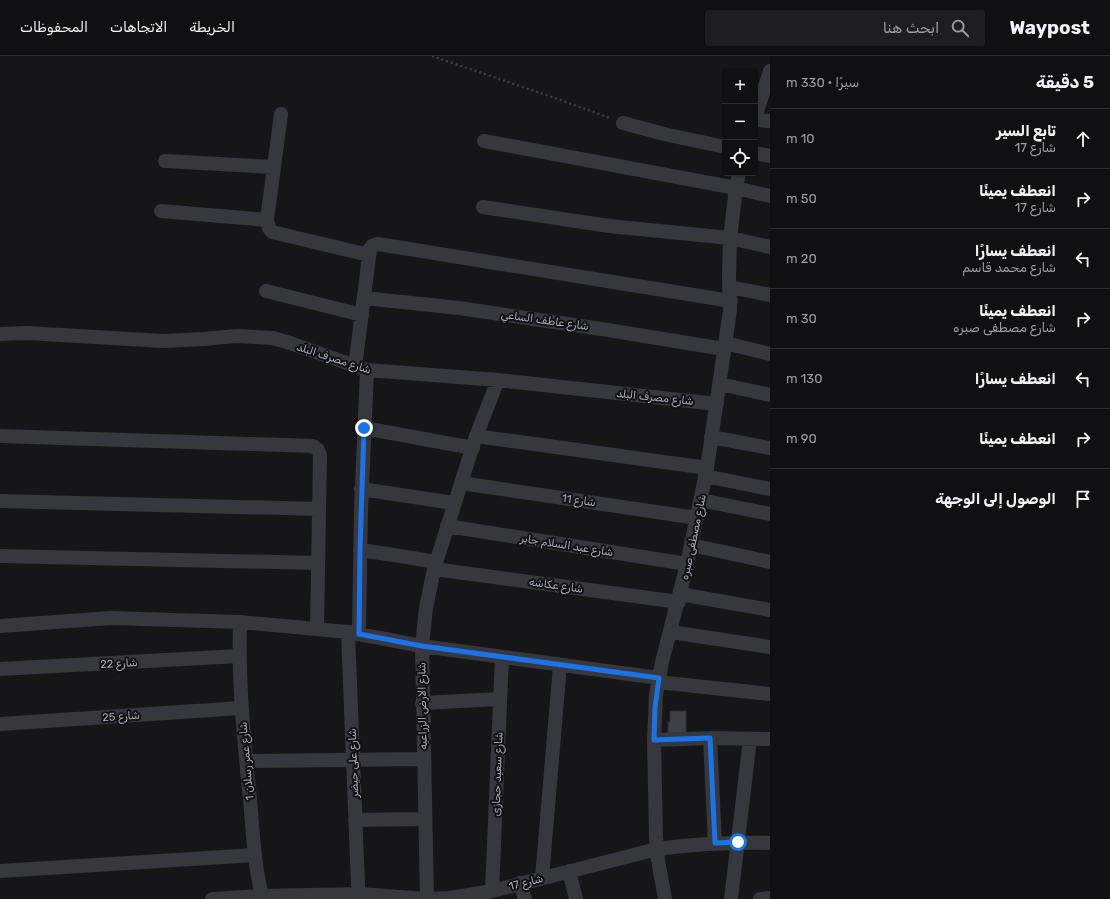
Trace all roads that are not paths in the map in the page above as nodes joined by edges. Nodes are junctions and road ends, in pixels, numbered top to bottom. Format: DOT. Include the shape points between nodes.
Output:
graph roads {
  1 [pos="770,74"];
  2 [pos="758,110"];
  3 [pos="281,114"];
  4 [pos="758,119"];
  5 [pos="770,121"];
  6 [pos="623,123"];
  7 [pos="484,141"];
  8 [pos="722,146"];
  9 [pos="758,154"];
  10 [pos="770,156"];
  11 [pos="165,161"];
  12 [pos="274,167"];
  13 [pos="738,176"];
  14 [pos="736,188"];
  15 [pos="770,196"];
  16 [pos="483,207"];
  17 [pos="161,211"];
  18 [pos="267,220"];
  19 [pos="730,238"];
  20 [pos="770,247"];
  21 [pos="369,255"];
  22 [pos="730,287"];
  23 [pos="266,291"];
  24 [pos="770,295"];
  25 [pos="364,298"];
  26 [pos="730,301"];
  27 [pos="362,315"];
  28 [pos="0,334"];
  29 [pos="724,346"];
  30 [pos="770,354"];
  31 [pos="361,369"];
  32 [pos="498,380"];
  33 [pos="720,384"];
  34 [pos="770,395"];
  35 [pos="716,404"];
  36 [pos="364,428"];
  37 [pos="0,436"];
  38 [pos="711,437"];
  39 [pos="475,442"];
  40 [pos="770,448"];
  41 [pos="706,472"];
  42 [pos="460,483"];
  43 [pos="362,489"];
  44 [pos="770,489"];
  45 [pos="0,500"];
  46 [pos="701,500"];
  47 [pos="454,503"];
  48 [pos="319,509"];
  49 [pos="770,514"];
  50 [pos="697,518"];
  51 [pos="447,526"];
  52 [pos="691,545"];
  53 [pos="360,550"];
  54 [pos="0,556"];
  55 [pos="770,562"];
  56 [pos="318,563"];
  57 [pos="687,564"];
  58 [pos="435,566"];
  59 [pos="679,598"];
  60 [pos="770,610"];
  61 [pos="240,622"];
  62 [pos="0,626"];
  63 [pos="317,628"];
  64 [pos="671,632"];
  65 [pos="354,633"];
  66 [pos="422,646"];
  67 [pos="770,647"];
  68 [pos="239,656"];
  69 [pos="502,657"];
  70 [pos="560,665"];
  71 [pos="0,670"];
  72 [pos="659,680"];
  73 [pos="770,694"];
  74 [pos="500,699"];
  75 [pos="422,703"];
  76 [pos="241,708"];
  77 [pos="0,724"];
  78 [pos="710,738"];
  79 [pos="750,739"];
  80 [pos="770,739"];
  81 [pos="654,740"];
  82 [pos="353,760"];
  83 [pos="423,760"];
  84 [pos="246,761"];
  85 [pos="424,818"];
  86 [pos="356,820"];
  87 [pos="738,842"];
  88 [pos="715,843"];
  89 [pos="770,843"];
  90 [pos="657,849"];
  91 [pos="255,855"];
  92 [pos="0,871"];
  93 [pos="569,871"];
  94 [pos="542,878"];
  95 [pos="520,883"];
  96 [pos="492,891"];
  97 [pos="360,896"];
  98 [pos="472,897"];
  99 [pos="263,898"];
  100 [pos="770,898"];
  101 [pos="212,899"];
  102 [pos="427,899"];
  103 [pos="524,899"];
  104 [pos="576,899"];
  105 [pos="665,899"];
  106 [pos="731,899"];
  107 [pos="760,899"];
  1 -- 2 [label="street"];
  3 -- 12 [label="street"];
  4 -- 5 [label="street"];
  6 -- 8 [label="street"];
  7 -- 14 [label="street"];
  9 -- 10 [label="street"];
  11 -- 12 [label="street"];
  12 -- 18 [label="street"];
  13 -- 14 [label="street, شارع مصطفى صبره"];
  14 -- 15 [label="street"];
  14 -- 19 [label="street, شارع مصطفى صبره"];
  16 -- 19 [label="street" via="609,226"];
  17 -- 18 [label="street"];
  18 -- 21 [label="street" via="272,232"];
  19 -- 20 [label="street"];
  19 -- 22 [label="street, شارع مصطفى صبره"];
  21 -- 25 [label="street, شارع على حيضر"];
  21 -- 26 [label="street" via="372,246 378,244"];
  22 -- 24 [label="street"];
  22 -- 26 [label="street, شارع مصطفى صبره"];
  23 -- 27 [label="street"];
  25 -- 27 [label="street, شارع على حيضر"];
  25 -- 29 [label="street, شارع عاطف الساعي" via="459,308"];
  26 -- 29 [label="street, شارع مصطفى صبره"];
  27 -- 31 [label="street, شارع على حيضر"];
  28 -- 31 [label="street, شارع مصرف البلد" via="27,333 163,341 236,336 273,338"];
  29 -- 30 [label="street, شارع عاطف الساعي"];
  29 -- 33 [label="street, شارع مصطفى صبره"];
  31 -- 32 [label="street, شارع مصرف البلد"];
  31 -- 36 [label="street, شارع على حيضر"];
  32 -- 35 [label="street, شارع مصرف البلد"];
  32 -- 39 [label="street, شارع الارض الزراعيه"];
  33 -- 34 [label="street"];
  33 -- 35 [label="street, شارع مصطفى صبره"];
  35 -- 38 [label="street, شارع مصطفى صبره"];
  36 -- 39 [label="street"];
  36 -- 43 [label="street, شارع على حيضر"];
  37 -- 48 [label="street" via="313,446 320,455"];
  38 -- 40 [label="street"];
  38 -- 41 [label="street, شارع مصطفى صبره"];
  39 -- 41 [label="street"];
  39 -- 42 [label="street, شارع الارض الزراعيه"];
  41 -- 44 [label="street"];
  41 -- 46 [label="street, شارع مصطفى صبره"];
  42 -- 47 [label="street, شارع الارض الزراعيه"];
  42 -- 50 [label="street, شارع 11"];
  43 -- 47 [label="street"];
  43 -- 53 [label="street, شارع على حيضر"];
  45 -- 48 [label="street"];
  46 -- 49 [label="street"];
  46 -- 50 [label="street, شارع مصطفى صبره"];
  47 -- 51 [label="street, شارع الارض الزراعيه"];
  48 -- 56 [label="street"];
  50 -- 52 [label="street, شارع مصطفى صبره"];
  51 -- 57 [label="street, شارع عبد السلام جابر"];
  51 -- 58 [label="street, شارع الارض الزراعيه"];
  52 -- 55 [label="street"];
  52 -- 57 [label="street, شارع مصطفى صبره"];
  53 -- 58 [label="street, شارع عكاشه" via="394,555"];
  53 -- 65 [label="street, شارع على حيضر"];
  54 -- 56 [label="street"];
  56 -- 63 [label="street"];
  57 -- 59 [label="street, شارع مصطفى صبره"];
  58 -- 59 [label="street, شارع عكاشه"];
  58 -- 66 [label="street, شارع الارض الزراعيه" via="426,608"];
  59 -- 60 [label="street, شارع عكاشه"];
  59 -- 64 [label="street, شارع مصطفى صبره"];
  61 -- 62 [label="street" via="111,618"];
  61 -- 63 [label="street"];
  61 -- 68 [label="street, شارع عمر رسلان 1"];
  63 -- 65 [label="street"];
  64 -- 67 [label="street"];
  64 -- 72 [label="street, شارع مصطفى صبره"];
  65 -- 66 [label="street"];
  65 -- 82 [label="street, شارع على حيضر"];
  66 -- 69 [label="street"];
  66 -- 75 [label="street, شارع الارض الزراعيه"];
  68 -- 71 [label="street, شارع 22"];
  68 -- 76 [label="street, شارع عمر رسلان 1"];
  69 -- 70 [label="street"];
  69 -- 74 [label="street, شارع سعيد حجازى"];
  70 -- 72 [label="street"];
  70 -- 94 [label="street"];
  72 -- 73 [label="street"];
  72 -- 81 [label="street, شارع مصطفى صبره"];
  74 -- 75 [label="street"];
  74 -- 96 [label="street, شارع سعيد حجازى"];
  75 -- 83 [label="street, شارع الارض الزراعيه"];
  76 -- 77 [label="street, شارع 25"];
  76 -- 84 [label="street, شارع عمر رسلان 1"];
  78 -- 79 [label="street"];
  78 -- 81 [label="street"];
  78 -- 88 [label="street"];
  79 -- 80 [label="street"];
  79 -- 87 [label="street"];
  81 -- 90 [label="street, شارع مصطفى صبره"];
  82 -- 83 [label="street"];
  82 -- 84 [label="street"];
  82 -- 86 [label="street, شارع على حيضر"];
  83 -- 85 [label="street, شارع الارض الزراعيه"];
  84 -- 91 [label="street, شارع عمر رسلان 1"];
  85 -- 86 [label="street"];
  85 -- 102 [label="street, شارع الارض الزراعيه"];
  86 -- 97 [label="street, شارع على حيضر"];
  87 -- 88 [label="street, شارع 17"];
  87 -- 89 [label="street, شارع 17"];
  87 -- 106 [label="street"];
  88 -- 90 [label="street, شارع 17"];
  90 -- 93 [label="street, شارع 17"];
  90 -- 105 [label="street, شارع مصطفى صبره"];
  91 -- 92 [label="street"];
  91 -- 99 [label="street, شارع عمر رسلان 1"];
  93 -- 94 [label="street, شارع 17"];
  93 -- 104 [label="street"];
  94 -- 95 [label="street, شارع 17"];
  95 -- 96 [label="street, شارع 17"];
  95 -- 103 [label="street"];
  96 -- 98 [label="street, شارع 17"];
  97 -- 99 [label="street, شارع 17"];
  97 -- 102 [label="street, شارع 17"];
  98 -- 102 [label="street, شارع 17"];
  99 -- 101 [label="street, شارع 17"];
  100 -- 107 [label="street"];
}
